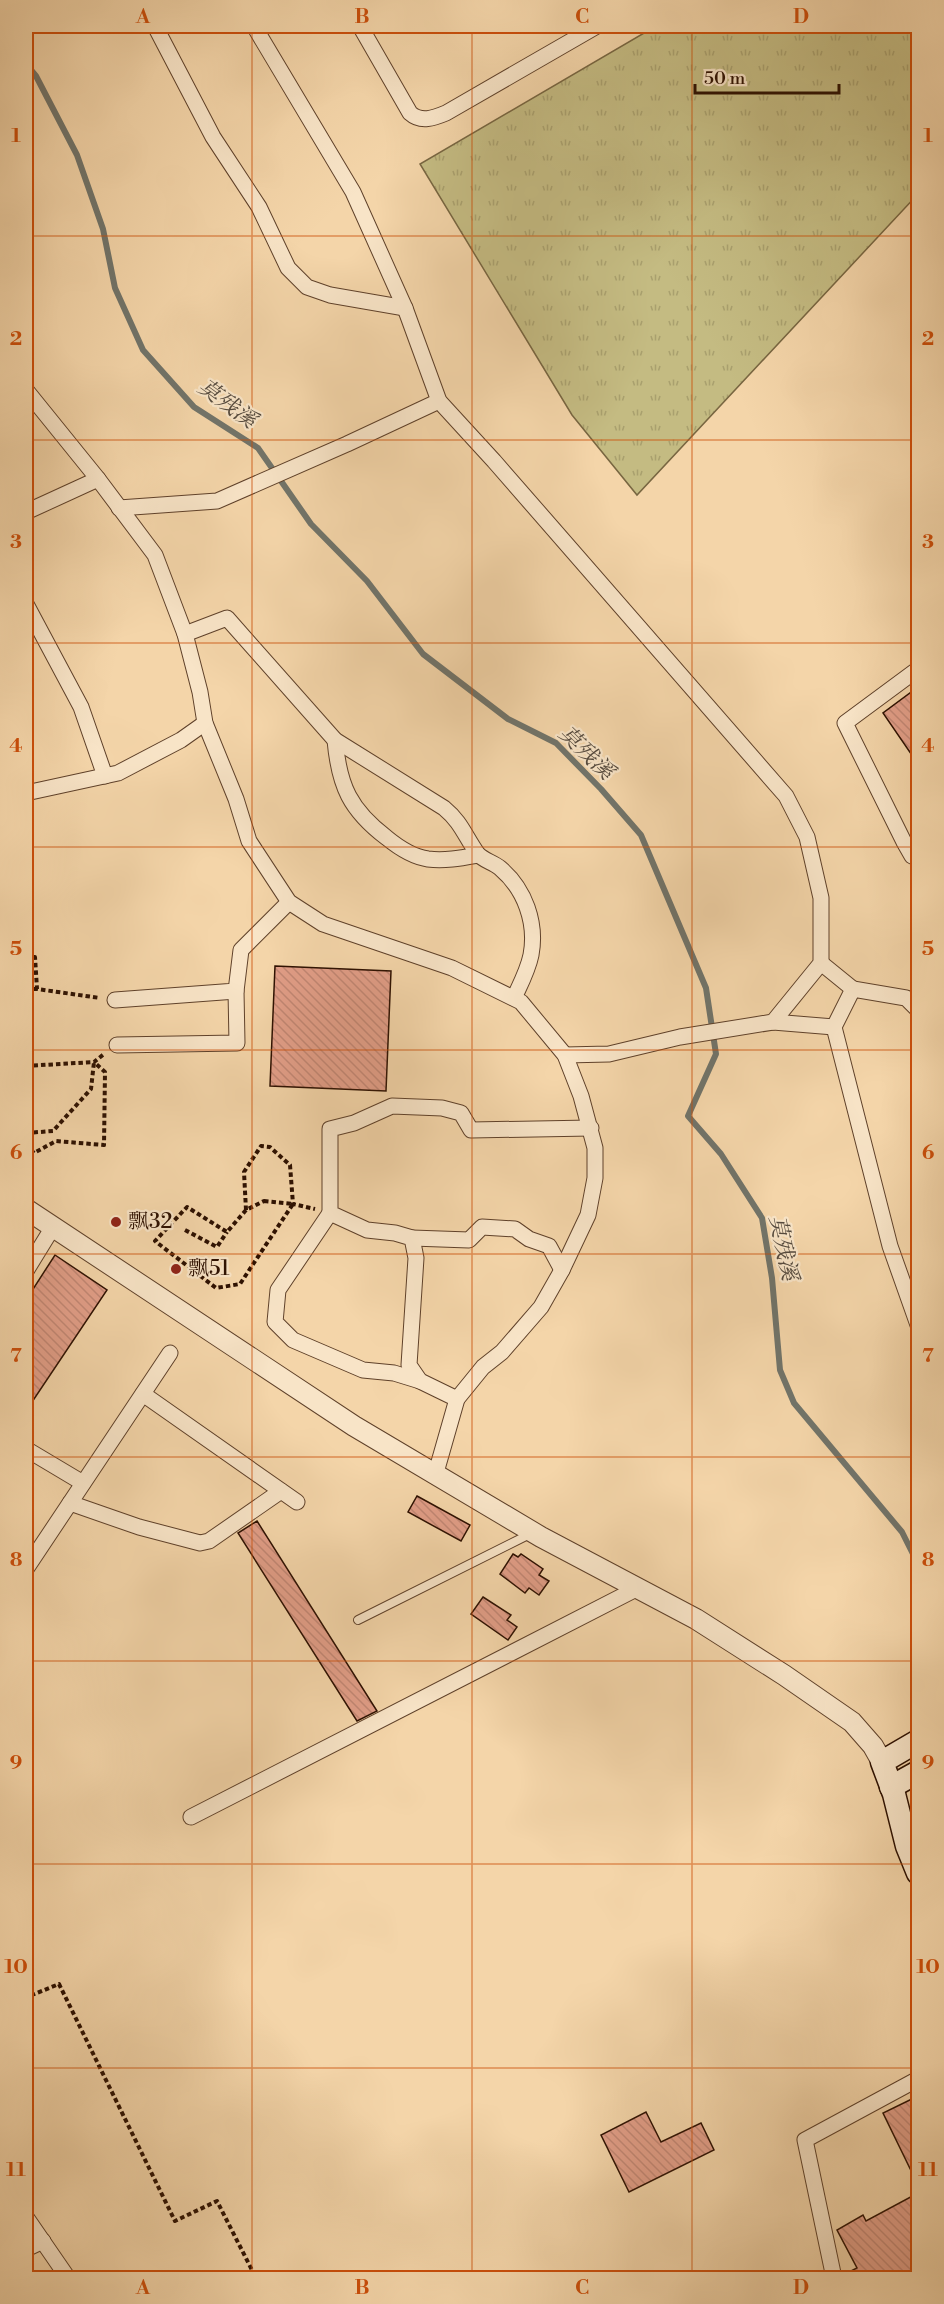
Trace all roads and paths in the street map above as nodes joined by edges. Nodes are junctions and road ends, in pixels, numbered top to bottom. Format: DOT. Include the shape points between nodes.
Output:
graph roads {
  1 [pos="154,26"];
  2 [pos="254,26"];
  3 [pos="360,26"];
  4 [pos="597,26"];
  5 [pos="405,308"];
  6 [pos="26,390"];
  7 [pos="438,401"];
  8 [pos="98,479"];
  9 [pos="119,508"];
  10 [pos="26,512"];
  11 [pos="26,604"];
  12 [pos="185,634"];
  13 [pos="918,669"];
  14 [pos="205,723"];
  15 [pos="335,740"];
  16 [pos="105,776"];
  17 [pos="26,793"];
  18 [pos="478,855"];
  19 [pos="918,859"];
  20 [pos="290,902"];
  21 [pos="26,957"];
  22 [pos="821,963"];
  23 [pos="37,988"];
  24 [pos="26,989"];
  25 [pos="853,989"];
  26 [pos="236,991"];
  27 [pos="514,998"];
  28 [pos="115,1000"];
  29 [pos="918,1010"];
  30 [pos="773,1022"];
  31 [pos="834,1027"];
  32 [pos="117,1045"];
  33 [pos="565,1055"];
  34 [pos="94,1062"];
  35 [pos="26,1065"];
  36 [pos="591,1128"];
  37 [pos="26,1133"];
  38 [pos="26,1144"];
  39 [pos="292,1204"];
  40 [pos="246,1210"];
  41 [pos="330,1213"];
  42 [pos="27,1214"];
  43 [pos="53,1227"];
  44 [pos="185,1230"];
  45 [pos="227,1232"];
  46 [pos="412,1238"];
  47 [pos="562,1270"];
  48 [pos="26,1271"];
  49 [pos="918,1325"];
  50 [pos="170,1353"];
  51 [pos="420,1381"];
  52 [pos="143,1394"];
  53 [pos="457,1399"];
  54 [pos="26,1449"];
  55 [pos="435,1476"];
  56 [pos="83,1483"];
  57 [pos="281,1491"];
  58 [pos="297,1502"];
  59 [pos="70,1503"];
  60 [pos="533,1533"];
  61 [pos="26,1569"];
  62 [pos="638,1588"];
  63 [pos="358,1620"];
  64 [pos="918,1741"];
  65 [pos="882,1762"];
  66 [pos="918,1772"];
  67 [pos="891,1787"];
  68 [pos="191,1817"];
  69 [pos="918,1873"];
  70 [pos="26,1980"];
  71 [pos="32,1995"];
  72 [pos="26,1999"];
  73 [pos="918,2079"];
  74 [pos="26,2217"];
  75 [pos="43,2241"];
  76 [pos="26,2249"];
  77 [pos="68,2278"];
  78 [pos="256,2278"];
  79 [pos="834,2278"];
  1 -- 5 [label="street" via="213,137 259,207 288,268 307,288"];
  2 -- 5 [label="street" via="353,192"];
  3 -- 4 [label="street" via="410,113 421,119 446,113"];
  5 -- 7 [label="street"];
  6 -- 8 [label="street"];
  7 -- 9 [label="street" via="217,501"];
  7 -- 22 [label="street" via="786,796 807,837 821,898"];
  8 -- 9 [label="street"];
  8 -- 10 [label="street"];
  9 -- 12 [label="street" via="155,555"];
  11 -- 16 [label="street" via="81,707"];
  12 -- 14 [label="street"];
  12 -- 15 [label="street" via="227,618"];
  13 -- 19 [label="street" via="845,723 904,842"];
  14 -- 16 [label="street" via="170,746"];
  14 -- 20 [label="street" via="237,799 249,841"];
  15 -- 18 [label="street" via="444,808 457,819"];
  15 -- 18 [label="street" via="337,767 352,805 367,823 397,846 425,859"];
  16 -- 17 [label="street"];
  18 -- 27 [label="street" via="500,867 520,892 532,923 531,956"];
  20 -- 26 [label="street" via="241,950"];
  20 -- 27 [label="street" via="323,924 452,968"];
  21 -- 23 [label="path" via="34,957"];
  22 -- 25 [label="street"];
  22 -- 30 [label="street"];
  23 -- 24 [label="path"];
  23 -- 28 [label="path"];
  25 -- 29 [label="street" via="906,998"];
  25 -- 31 [label="street"];
  26 -- 28 [label="street"];
  26 -- 32 [label="street" via="237,1043"];
  27 -- 33 [label="street"];
  30 -- 31 [label="street"];
  30 -- 33 [label="street" via="680,1037 609,1054"];
  31 -- 49 [label="street" via="890,1246"];
  32 -- 34 [label="path"];
  33 -- 36 [label="street"];
  34 -- 35 [label="path"];
  34 -- 37 [label="path" via="90,1089 53,1131"];
  34 -- 38 [label="path" via="105,1072 104,1145 56,1141 34,1153"];
  36 -- 41 [label="street" via="471,1130 462,1113 392,1106 330,1129"];
  36 -- 47 [label="street" via="595,1178 588,1215"];
  39 -- 40 [label="path" via="264,1201"];
  39 -- 40 [label="path" via="290,1165 270,1147 261,1146 244,1172"];
  39 -- 41 [label="path"];
  39 -- 45 [label="path" via="240,1284 216,1288 155,1240 187,1207"];
  40 -- 45 [label="path"];
  41 -- 46 [label="street" via="368,1230"];
  41 -- 51 [label="street" via="278,1290 276,1322 293,1340 363,1370"];
  42 -- 43 [label="street"];
  43 -- 48 [label="street"];
  43 -- 55 [label="street"];
  44 -- 45 [label="path" via="218,1247"];
  46 -- 47 [label="street" via="469,1240 482,1227 515,1229 549,1246"];
  46 -- 51 [label="street" via="416,1258 409,1365"];
  47 -- 53 [label="street" via="541,1307"];
  50 -- 52 [label="street"];
  51 -- 53 [label="street"];
  52 -- 56 [label="street"];
  52 -- 57 [label="street"];
  53 -- 55 [label="street"];
  54 -- 56 [label="street"];
  55 -- 60 [label="street"];
  56 -- 59 [label="street"];
  57 -- 58 [label="street"];
  57 -- 59 [label="street" via="209,1541 200,1543"];
  59 -- 61 [label="street"];
  60 -- 62 [label="street"];
  60 -- 63 [label="lane"];
  62 -- 65 [label="street" via="696,1619 827,1703 860,1730"];
  62 -- 68 [label="street"];
  64 -- 65 [label="main road"];
  65 -- 67 [label="main road"];
  66 -- 67 [label="main road"];
  67 -- 69 [label="main road"];
  70 -- 71 [label="path"];
  71 -- 72 [label="path"];
  71 -- 78 [label="path" via="59,1984 176,2221 217,2201"];
  73 -- 79 [label="street" via="805,2140"];
  74 -- 75 [label="street"];
  75 -- 76 [label="street"];
  75 -- 77 [label="street"];
}
